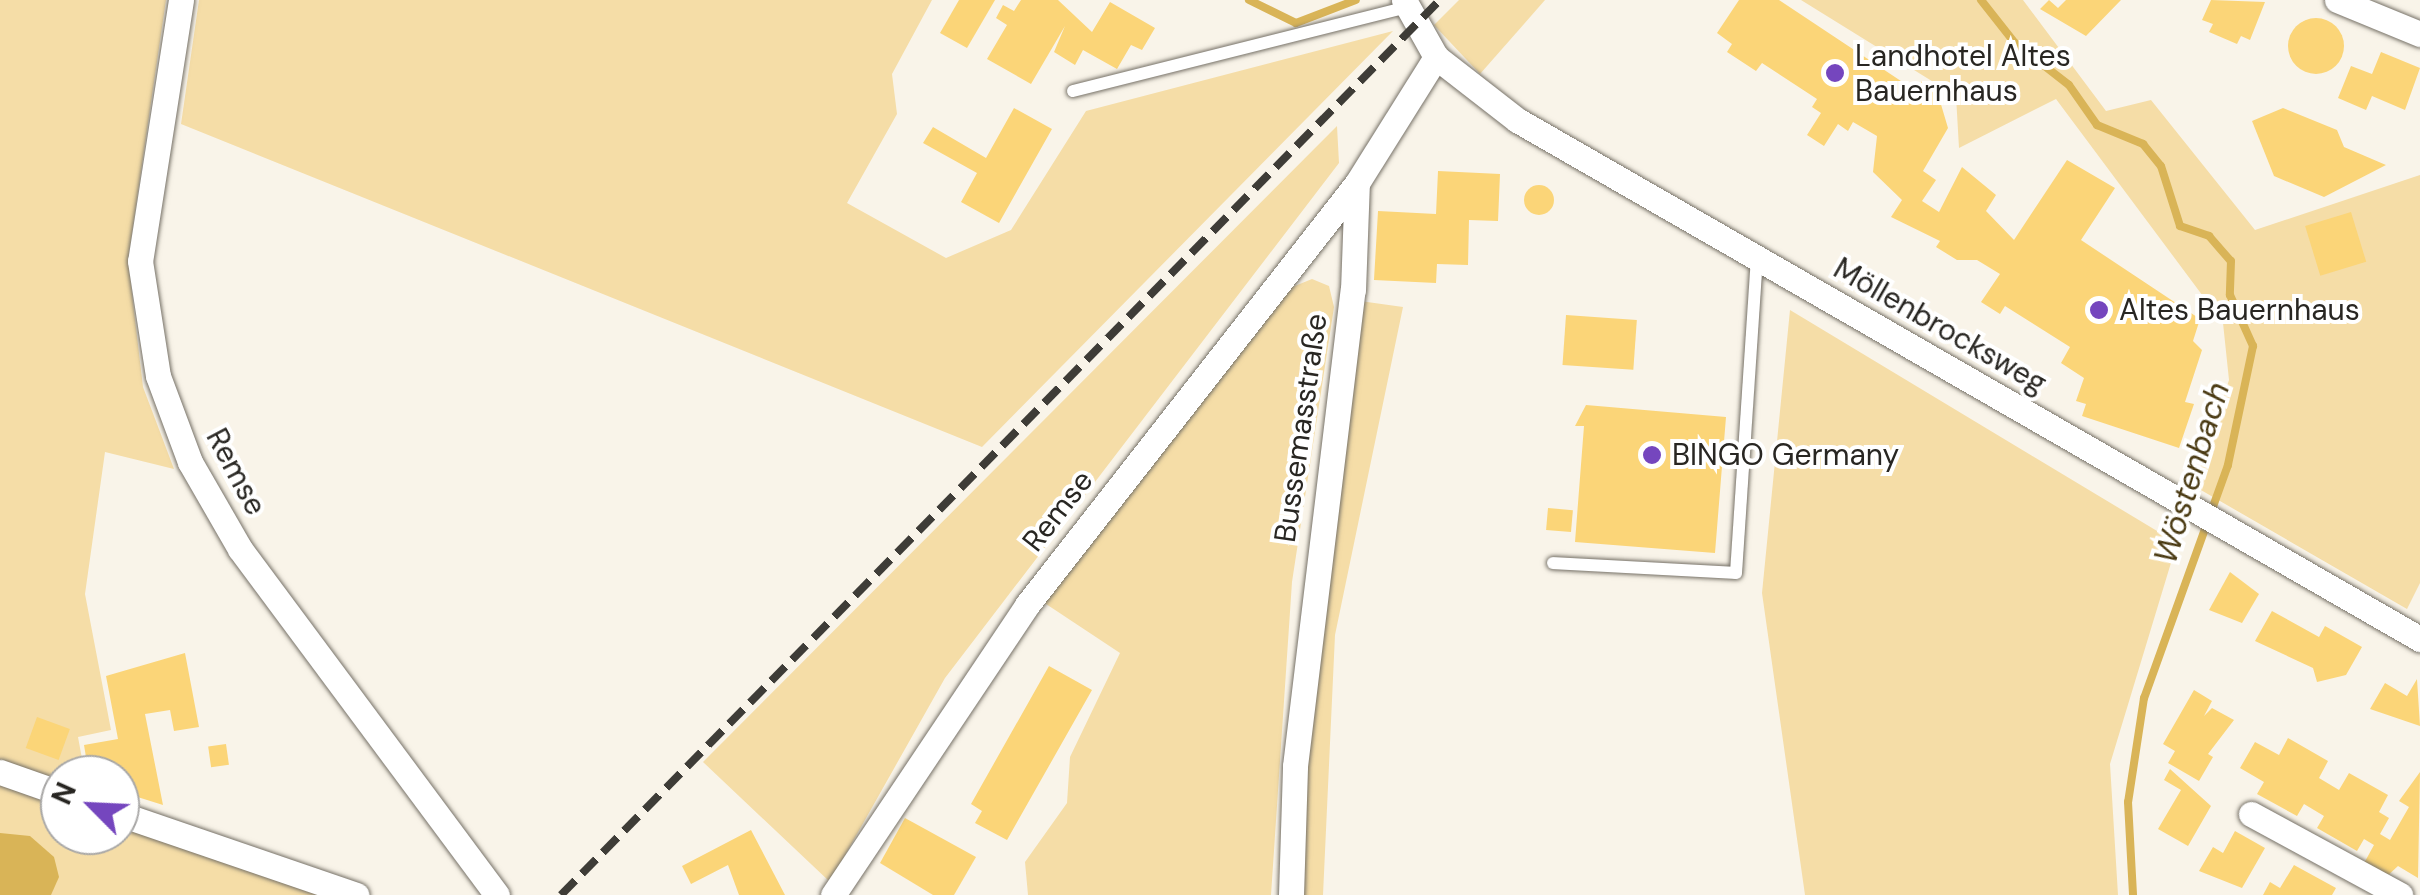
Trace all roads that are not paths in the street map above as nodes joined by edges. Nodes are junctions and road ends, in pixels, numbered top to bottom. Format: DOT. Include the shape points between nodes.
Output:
graph roads {
  1 [pos="180,0"];
  2 [pos="2337,0"];
  3 [pos="1406,4"];
  4 [pos="2420,34"];
  5 [pos="1436,57"];
  6 [pos="1072,91"];
  7 [pos="1357,183"];
  8 [pos="1757,258"];
  9 [pos="1553,563"];
  10 [pos="2420,639"];
  11 [pos="0,772"];
  12 [pos="40,786"];
  13 [pos="2251,814"];
  14 [pos="140,821"];
  15 [pos="356,895"];
  16 [pos="498,895"];
  17 [pos="833,895"];
  18 [pos="1291,895"];
  19 [pos="2400,895"];
  1 -- 16 [label="street, Remse" via="140,261 158,376 190,462 240,549"];
  2 -- 4 [label="street"];
  3 -- 5 [label="street"];
  3 -- 6 [label="lane"];
  5 -- 7 [label="street, Bussemasstraße"];
  5 -- 8 [label="street, Möllenbrocksweg" via="1517,120"];
  7 -- 17 [label="street, Remse" via="1027,605"];
  7 -- 18 [label="street, Bussemasstraße" via="1353,290 1294,766"];
  8 -- 9 [label="lane" via="1736,573"];
  8 -- 10 [label="street, Möllenbrocksweg"];
  11 -- 12 [label="street"];
  13 -- 19 [label="street"];
  14 -- 15 [label="street"];
}
